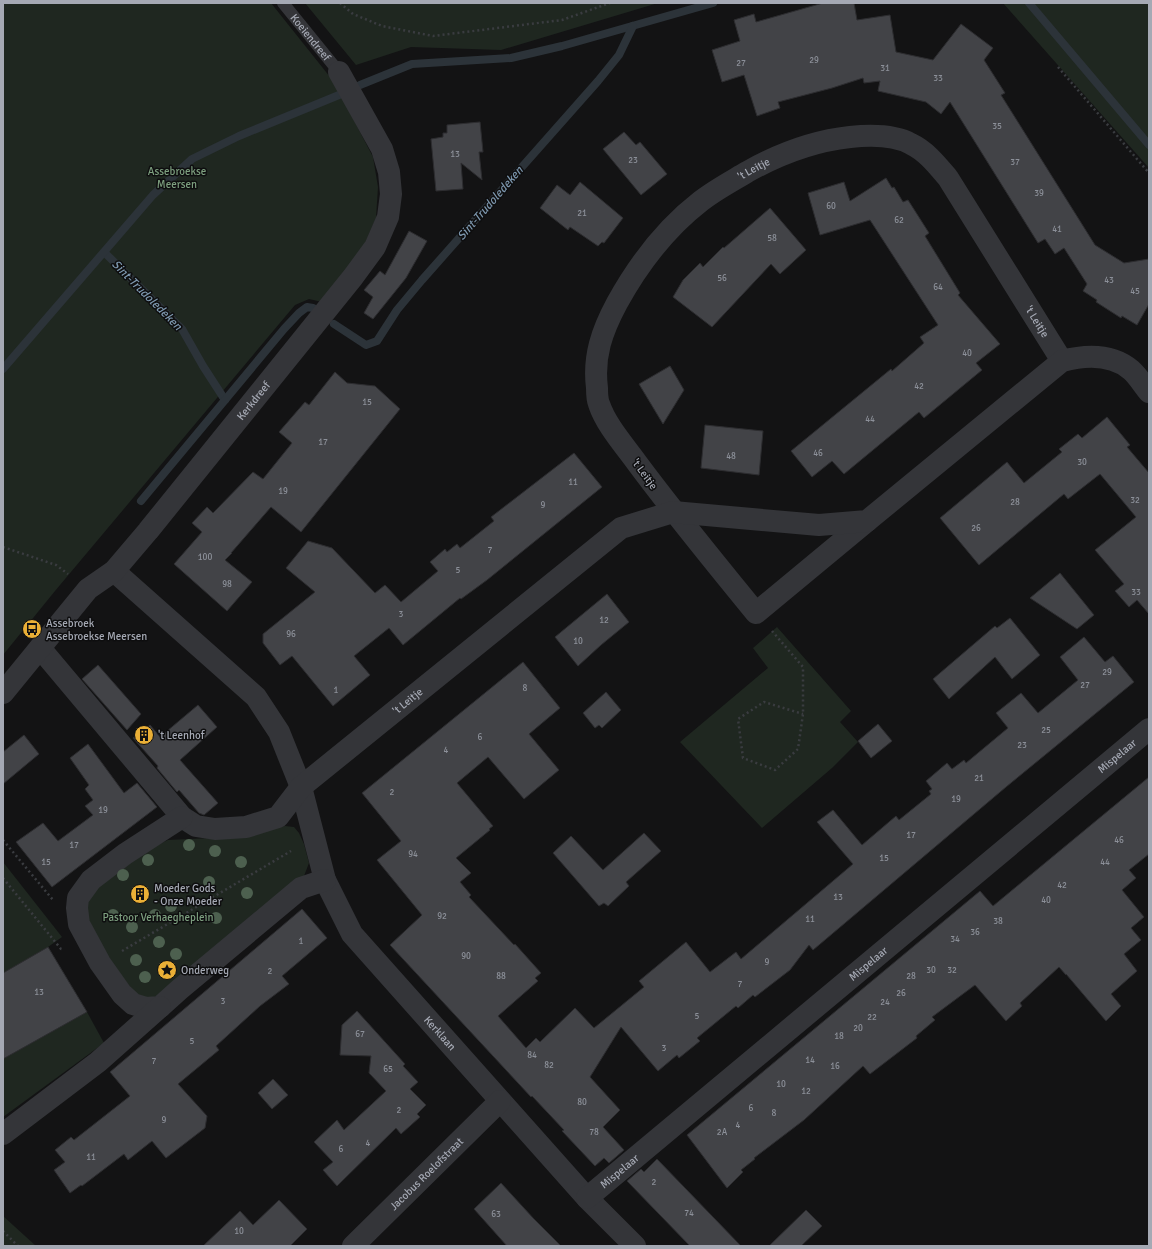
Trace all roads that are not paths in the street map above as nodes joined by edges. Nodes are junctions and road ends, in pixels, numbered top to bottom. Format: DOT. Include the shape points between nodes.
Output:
graph roads {
  1 [pos="283,3"];
  2 [pos="339,72"];
  3 [pos="1062,361"];
  4 [pos="1149,392"];
  5 [pos="673,512"];
  6 [pos="867,521"];
  7 [pos="114,571"];
  8 [pos="40,648"];
  9 [pos="3,693"];
  10 [pos="1149,729"];
  11 [pos="301,787"];
  12 [pos="182,817"];
  13 [pos="325,880"];
  14 [pos="160,1007"];
  15 [pos="500,1102"];
  16 [pos="3,1134"];
  17 [pos="587,1198"];
  18 [pos="353,1246"];
  19 [pos="635,1246"];
  1 -- 2 [label="lane, Koeiendreef"];
  2 -- 7 [label="street, Kerkdreef" via="382,149 389,172 391,194 388,217 375,247"];
  3 -- 4 [label="street" via="1097,356 1108,358 1131,370"];
  3 -- 5 [label="street, 't Leitje" via="948,178 932,159 911,143 869,135 833,139 802,147 772,159 726,184 679,220 655,246 629,282 599,343 595,374 599,404 613,431"];
  3 -- 6 [label="street"];
  5 -- 6 [label="street, 't Leitje" via="819,525"];
  5 -- 6 [label="street, 't Leitje" via="756,613"];
  5 -- 11 [label="street, 't Leitje" via="622,528"];
  7 -- 8 [label="street, Kerkdreef" via="88,590"];
  7 -- 11 [label="street" via="256,697 279,732"];
  8 -- 9 [label="street, Kerkdreef"];
  8 -- 12 [label="street"];
  10 -- 17 [label="street, Mispelaar"];
  11 -- 12 [label="street" via="278,817 246,827 208,828 196,826"];
  11 -- 13 [label="street, Kerklaan"];
  12 -- 14 [label="street" via="125,854 91,880 78,898 76,908 80,924 100,963 122,994 133,1004 146,1008"];
  13 -- 14 [label="street" via="301,888"];
  13 -- 15 [label="street, Kerklaan" via="352,934"];
  14 -- 16 [label="street" via="98,1062"];
  15 -- 17 [label="street, Kerklaan"];
  15 -- 18 [label="street, Jacobus Roelofstraat"];
  17 -- 19 [label="street, Kerklaan"];
}
